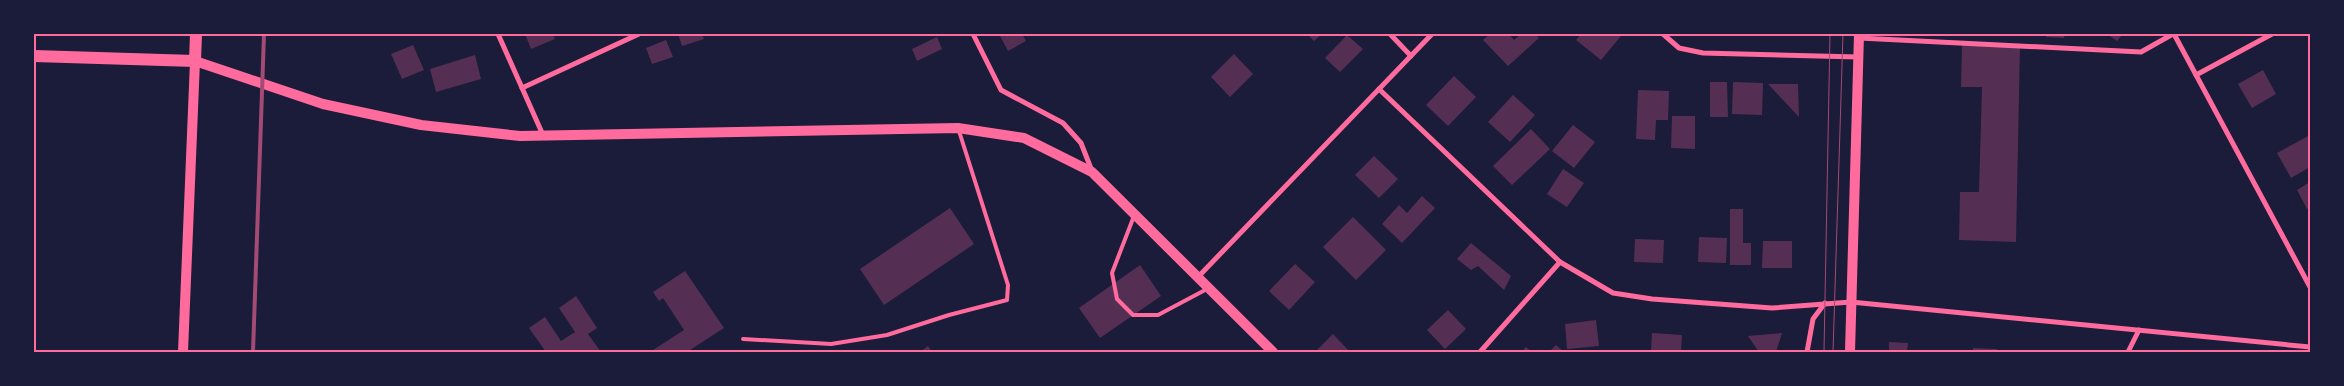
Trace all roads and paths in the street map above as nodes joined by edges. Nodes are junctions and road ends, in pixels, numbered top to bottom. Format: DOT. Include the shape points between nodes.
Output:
graph roads {
  1 [pos="196,34"];
  2 [pos="498,34"];
  3 [pos="638,34"];
  4 [pos="973,34"];
  5 [pos="1390,34"];
  6 [pos="1432,34"];
  7 [pos="1663,34"];
  8 [pos="2174,34"];
  9 [pos="2272,34"];
  10 [pos="1859,36"];
  11 [pos="34,56"];
  12 [pos="1411,56"];
  13 [pos="1858,56"];
  14 [pos="195,61"];
  15 [pos="2196,74"];
  16 [pos="522,88"];
  17 [pos="1379,89"];
  18 [pos="958,128"];
  19 [pos="543,135"];
  20 [pos="1092,172"];
  21 [pos="1135,214"];
  22 [pos="1560,262"];
  23 [pos="1198,277"];
  24 [pos="2310,287"];
  25 [pos="1209,288"];
  26 [pos="1851,302"];
  27 [pos="1825,303"];
  28 [pos="2139,330"];
  29 [pos="743,339"];
  30 [pos="2310,347"];
  31 [pos="183,352"];
  32 [pos="1273,352"];
  33 [pos="1480,352"];
  34 [pos="1807,352"];
  35 [pos="1850,352"];
  36 [pos="2128,352"];
  1 -- 14 [label="main road"];
  2 -- 16 [label="street"];
  3 -- 16 [label="street"];
  4 -- 20 [label="street" via="1001,90 1063,123 1081,143"];
  5 -- 12 [label="street"];
  6 -- 12 [label="street"];
  7 -- 13 [label="street" via="1679,48 1703,53"];
  8 -- 10 [label="street" via="2141,52"];
  8 -- 15 [label="street"];
  9 -- 15 [label="street"];
  10 -- 13 [label="main road"];
  11 -- 14 [label="main road"];
  12 -- 17 [label="street"];
  13 -- 26 [label="main road"];
  14 -- 19 [label="main road" via="323,104 421,125 520,136"];
  14 -- 31 [label="main road"];
  15 -- 24 [label="street"];
  16 -- 19 [label="street"];
  17 -- 22 [label="street"];
  17 -- 23 [label="street"];
  18 -- 19 [label="main road"];
  18 -- 20 [label="main road" via="1024,138"];
  18 -- 29 [label="lane" via="1008,285 1007,300 949,314 887,335 831,344"];
  20 -- 21 [label="main road"];
  21 -- 23 [label="main road"];
  21 -- 25 [label="lane" via="1112,273 1117,299 1133,315 1158,315"];
  22 -- 27 [label="street" via="1613,292 1652,299 1772,308"];
  22 -- 33 [label="street"];
  23 -- 25 [label="main road"];
  25 -- 32 [label="main road"];
  26 -- 27 [label="street"];
  26 -- 28 [label="street"];
  26 -- 35 [label="main road"];
  27 -- 34 [label="street" via="1812,319"];
  28 -- 30 [label="street"];
  28 -- 36 [label="street"];
}
